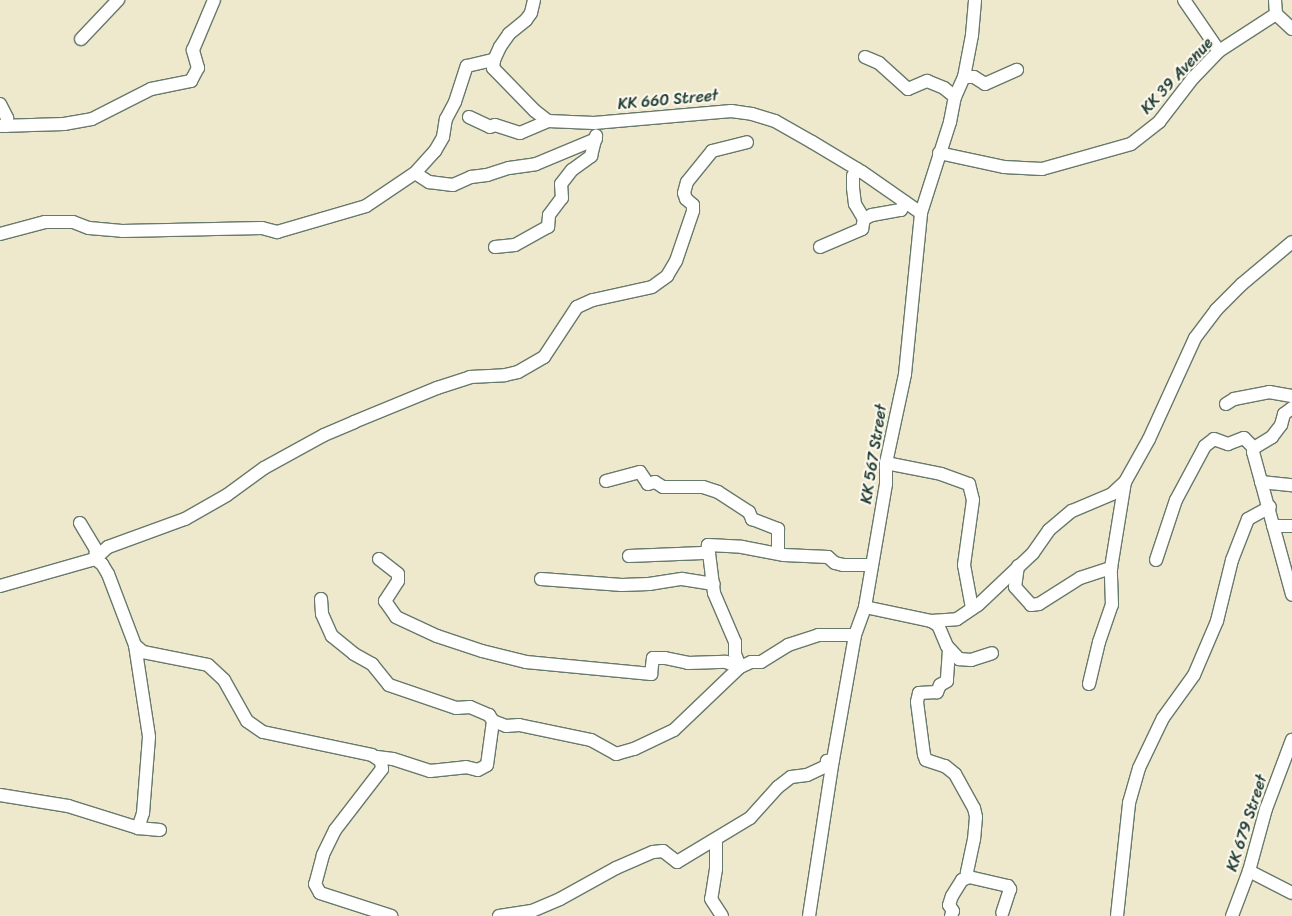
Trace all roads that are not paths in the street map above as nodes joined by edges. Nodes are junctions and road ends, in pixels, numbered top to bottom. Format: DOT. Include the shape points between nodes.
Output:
graph roads {
  1 [pos="118,0"];
  2 [pos="214,0"];
  3 [pos="534,0"];
  4 [pos="974,0"];
  5 [pos="1184,0"];
  6 [pos="1274,0"];
  7 [pos="1276,14"];
  8 [pos="1292,29"];
  9 [pos="81,39"];
  10 [pos="1219,51"];
  11 [pos="865,57"];
  12 [pos="494,60"];
  13 [pos="1017,70"];
  14 [pos="964,77"];
  15 [pos="955,97"];
  16 [pos="0,104"];
  17 [pos="469,117"];
  18 [pos="548,121"];
  19 [pos="594,124"];
  20 [pos="3,126"];
  21 [pos="596,139"];
  22 [pos="747,142"];
  23 [pos="939,153"];
  24 [pos="857,169"];
  25 [pos="415,172"];
  26 [pos="905,202"];
  27 [pos="921,213"];
  28 [pos="864,219"];
  29 [pos="0,234"];
  30 [pos="1292,242"];
  31 [pos="495,247"];
  32 [pos="820,247"];
  33 [pos="1292,396"];
  34 [pos="1226,404"];
  35 [pos="1292,408"];
  36 [pos="1254,448"];
  37 [pos="886,463"];
  38 [pos="606,481"];
  39 [pos="1125,482"];
  40 [pos="1261,482"];
  41 [pos="1292,485"];
  42 [pos="1270,507"];
  43 [pos="80,523"];
  44 [pos="1274,526"];
  45 [pos="1292,526"];
  46 [pos="708,546"];
  47 [pos="778,553"];
  48 [pos="630,556"];
  49 [pos="379,559"];
  50 [pos="95,560"];
  51 [pos="1156,560"];
  52 [pos="872,565"];
  53 [pos="1018,566"];
  54 [pos="1111,568"];
  55 [pos="540,579"];
  56 [pos="714,584"];
  57 [pos="0,586"];
  58 [pos="1292,595"];
  59 [pos="322,600"];
  60 [pos="865,607"];
  61 [pos="972,608"];
  62 [pos="931,621"];
  63 [pos="855,635"];
  64 [pos="135,645"];
  65 [pos="949,650"];
  66 [pos="992,653"];
  67 [pos="740,667"];
  68 [pos="1089,684"];
  69 [pos="493,721"];
  70 [pos="1291,746"];
  71 [pos="377,757"];
  72 [pos="833,760"];
  73 [pos="0,795"];
  74 [pos="138,828"];
  75 [pos="160,830"];
  76 [pos="716,840"];
  77 [pos="1249,871"];
  78 [pos="970,876"];
  79 [pos="1292,893"];
  80 [pos="1002,913"];
  81 [pos="391,916"];
  82 [pos="499,916"];
  83 [pos="722,916"];
  84 [pos="809,916"];
  85 [pos="951,916"];
  86 [pos="1117,916"];
  87 [pos="1232,916"];
  1 -- 9 [label="street"];
  2 -- 20 [label="street" via="193,50 198,68 191,81 151,89 92,119 64,124"];
  3 -- 12 [label="street" via="531,13 509,34"];
  4 -- 14 [label="street, KK 567 Street" via="972,35"];
  5 -- 10 [label="street"];
  6 -- 7 [label="street"];
  7 -- 8 [label="street"];
  7 -- 10 [label="street, KK 39 Avenue"];
  10 -- 23 [label="street, KK 39 Avenue" via="1192,78 1159,122 1130,144 1042,169 1004,167"];
  11 -- 15 [label="street" via="879,63 908,90 926,81 944,88"];
  12 -- 18 [label="street" via="494,68"];
  12 -- 25 [label="street" via="467,66 446,119 443,137"];
  13 -- 14 [label="street" via="985,84 974,77"];
  14 -- 15 [label="street, KK 567 Street"];
  15 -- 23 [label="street, KK 567 Street"];
  16 -- 20 [label="street" via="6,118"];
  17 -- 18 [label="street" via="490,127 495,125 520,133"];
  18 -- 19 [label="street, KK 660 Street"];
  19 -- 21 [label="street"];
  19 -- 24 [label="street, KK 660 Street" via="746,112 775,121"];
  21 -- 25 [label="street" via="536,164 471,177 453,185 429,182"];
  21 -- 31 [label="street" via="591,156 572,170 561,184 562,198 549,215 548,227 515,245"];
  22 -- 50 [label="street" via="712,151 687,182 684,194 693,204 693,212 676,261 667,276 652,287 593,300 577,307 544,357 518,372 470,378 437,388 324,435 264,468 227,495 185,519 108,547"];
  23 -- 27 [label="street, KK 567 Street"];
  24 -- 26 [label="street, KK 660 Street"];
  24 -- 28 [label="street" via="853,176 855,204"];
  25 -- 29 [label="street" via="366,206 276,232 270,228 122,231 89,228 73,222 45,222"];
  26 -- 27 [label="street, KK 660 Street"];
  26 -- 28 [label="street" via="901,210"];
  27 -- 37 [label="street, KK 567 Street" via="905,374"];
  28 -- 32 [label="street" via="862,229"];
  30 -- 39 [label="street" via="1242,284 1216,310 1195,338 1150,439"];
  33 -- 34 [label="street" via="1269,392 1234,399"];
  35 -- 36 [label="street" via="1284,414 1272,437"];
  36 -- 40 [label="street"];
  36 -- 51 [label="street" via="1244,438 1228,444 1214,439 1204,446 1176,500"];
  37 -- 52 [label="street, KK 567 Street" via="886,484"];
  37 -- 61 [label="street" via="941,474 969,484 973,500 964,565"];
  38 -- 47 [label="street" via="640,472 648,484 702,487 718,492 749,512 752,519 778,529"];
  39 -- 53 [label="street" via="1112,494 1072,511 1049,530 1033,553"];
  39 -- 54 [label="street"];
  40 -- 41 [label="street"];
  40 -- 42 [label="street"];
  42 -- 44 [label="street"];
  42 -- 86 [label="street" via="1248,519 1232,560 1217,621 1194,675 1163,718 1139,768 1129,803"];
  43 -- 50 [label="street" via="96,550"];
  44 -- 45 [label="street"];
  44 -- 58 [label="street"];
  46 -- 47 [label="street" via="742,546"];
  46 -- 48 [label="street" via="707,552 703,553"];
  46 -- 56 [label="street"];
  47 -- 52 [label="street" via="828,557 843,565"];
  49 -- 67 [label="street" via="398,574 398,581 385,601 396,617 437,636 482,651 526,662 625,673 651,674 653,658 726,662"];
  50 -- 57 [label="street"];
  50 -- 64 [label="street" via="108,574"];
  52 -- 60 [label="street, KK 567 Street"];
  53 -- 54 [label="street" via="1015,587 1031,605 1039,604 1080,578"];
  53 -- 61 [label="street"];
  54 -- 68 [label="street" via="1112,605"];
  55 -- 56 [label="street" via="622,585 682,579"];
  56 -- 67 [label="street" via="714,593 735,642"];
  59 -- 69 [label="street" via="322,614 332,636 372,664 389,685 456,708 470,708 489,715"];
  60 -- 62 [label="street"];
  60 -- 63 [label="street, KK 567 Street"];
  61 -- 62 [label="street" via="957,619"];
  62 -- 65 [label="street" via="938,625"];
  63 -- 67 [label="street" via="818,635 788,645 761,662"];
  63 -- 72 [label="street, KK 567 Street"];
  64 -- 71 [label="street" via="143,652 208,665 224,680 247,721 263,732"];
  64 -- 74 [label="street" via="149,737 144,813"];
  65 -- 66 [label="street" via="959,659 971,660"];
  65 -- 78 [label="street" via="948,681 940,685 937,692 919,692 917,702 926,760 945,766 955,774 974,808 974,839 966,873"];
  67 -- 69 [label="street" via="674,730 616,754 591,740"];
  69 -- 71 [label="street" via="487,765 478,770 466,767 430,771 393,758"];
  70 -- 77 [label="street, KK 679 Street" via="1266,809"];
  71 -- 81 [label="street" via="382,769 335,830 323,855 315,884 320,893"];
  72 -- 76 [label="street" via="807,775 791,777 750,818"];
  72 -- 84 [label="street, KK 567 Street"];
  73 -- 74 [label="street" via="68,806"];
  74 -- 75 [label="street"];
  76 -- 82 [label="street" via="677,862 663,851 653,852 532,911"];
  76 -- 83 [label="street" via="711,900"];
  77 -- 79 [label="street"];
  77 -- 87 [label="street, KK 679 Street"];
  78 -- 80 [label="street" via="1008,886 1010,889"];
  78 -- 85 [label="street" via="962,880 952,896 949,905 953,910"];
}
